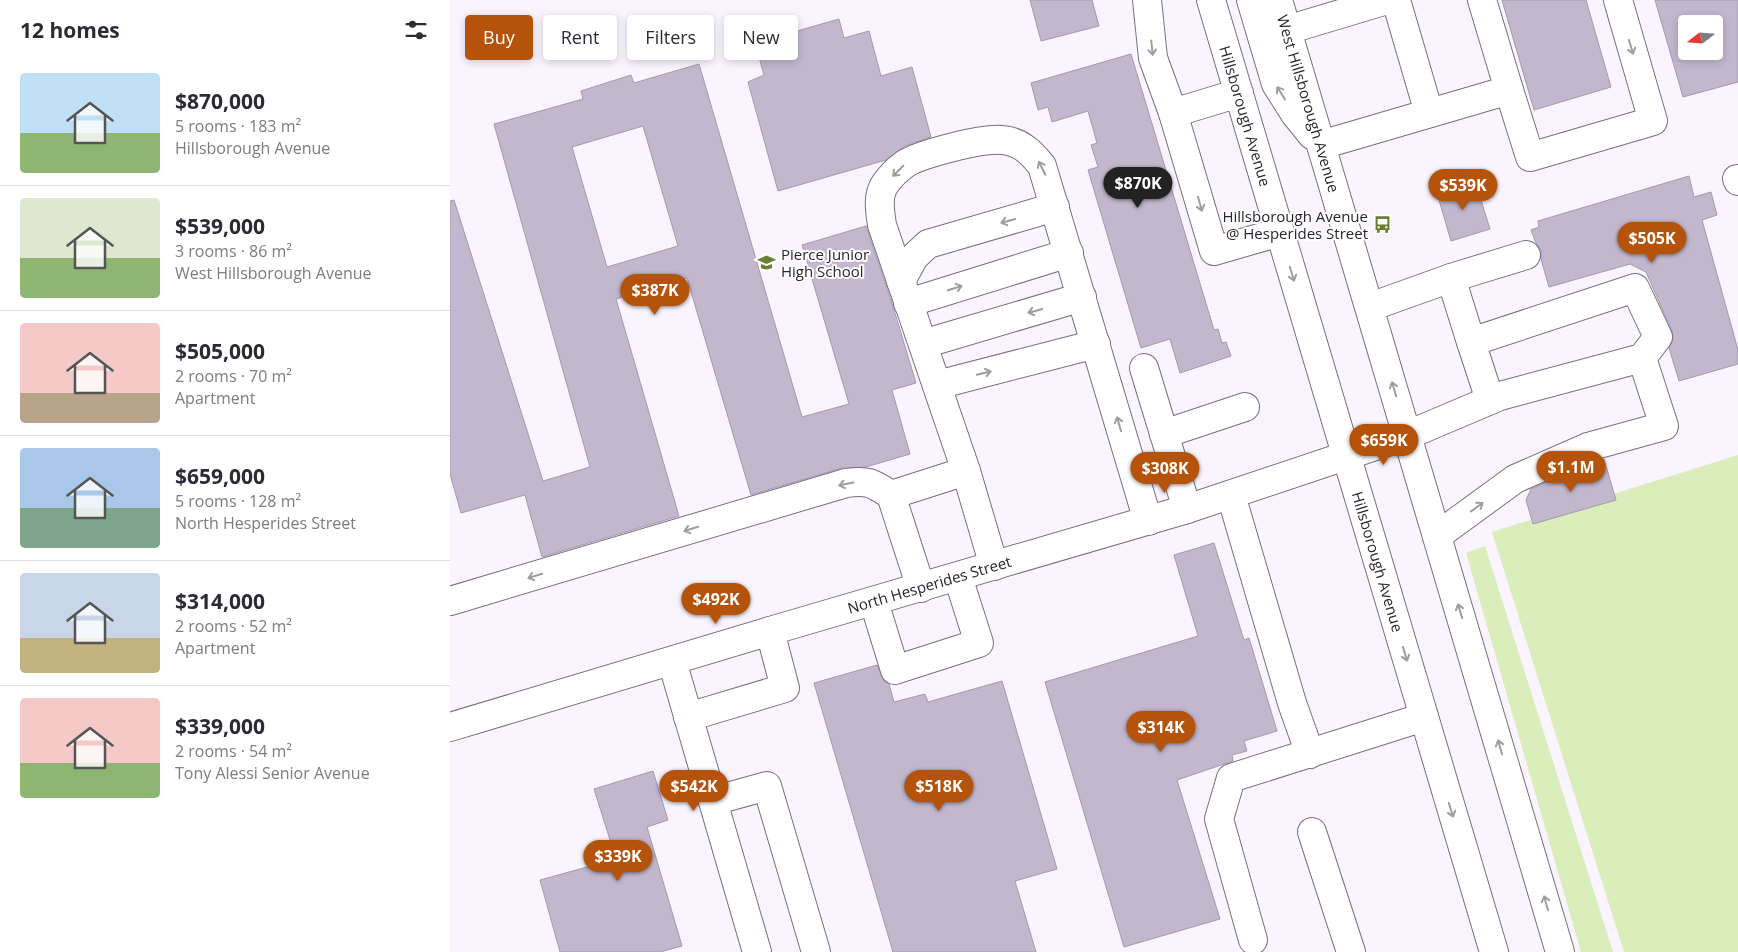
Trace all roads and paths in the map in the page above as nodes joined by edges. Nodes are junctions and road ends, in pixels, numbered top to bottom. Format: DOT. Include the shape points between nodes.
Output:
graph roads {
  1 [pos="1147,0"];
  2 [pos="1211,0"];
  3 [pos="1251,0"];
  4 [pos="1278,0"];
  5 [pos="1387,0"];
  6 [pos="1396,0"];
  7 [pos="1482,0"];
  8 [pos="1618,0"];
  9 [pos="1287,30"];
  10 [pos="1509,90"];
  11 [pos="1239,93"];
  12 [pos="1173,113"];
  13 [pos="1429,113"];
  14 [pos="1321,145"];
  15 [pos="1055,207"];
  16 [pos="1280,232"];
  17 [pos="1069,253"];
  18 [pos="1526,255"];
  19 [pos="1451,278"];
  20 [pos="905,292"];
  21 [pos="1082,297"];
  22 [pos="1370,307"];
  23 [pos="1471,342"];
  24 [pos="923,344"];
  25 [pos="1096,344"];
  26 [pos="1642,358"];
  27 [pos="1144,368"];
  28 [pos="937,385"];
  29 [pos="1490,400"];
  30 [pos="1244,407"];
  31 [pos="1164,434"];
  32 [pos="1408,435"];
  33 [pos="1346,456"];
  34 [pos="966,471"];
  35 [pos="1232,494"];
  36 [pos="891,496"];
  37 [pos="1187,509"];
  38 [pos="1148,521"];
  39 [pos="1437,536"];
  40 [pos="994,566"];
  41 [pos="958,577"];
  42 [pos="921,588"];
  43 [pos="450,601"];
  44 [pos="874,602"];
  45 [pos="770,631"];
  46 [pos="672,661"];
  47 [pos="688,717"];
  48 [pos="1424,717"];
  49 [pos="450,727"];
  50 [pos="1310,754"];
  51 [pos="713,801"];
  52 [pos="1312,832"];
  53 [pos="1253,940"];
  54 [pos="757,952"];
  55 [pos="816,952"];
  56 [pos="1351,952"];
  57 [pos="1494,952"];
  58 [pos="1560,952"];
  1 -- 12 [label="main road, one-way" via="1153,58"];
  2 -- 11 [label="main road, Hillsborough Avenue"];
  14 -- 3 [label="main road, one-way" via="1295,114 1276,84"];
  4 -- 9 [label="main road, West Hillsborough Avenue"];
  5 -- 9 [label="main road"];
  6 -- 13 [label="main road"];
  7 -- 10 [label="main road"];
  8 -- 10 [label="main road, one-way" via="1653,121 1530,158"];
  9 -- 14 [label="main road, West Hillsborough Avenue"];
  10 -- 13 [label="main road"];
  11 -- 12 [label="main road"];
  11 -- 16 [label="main road, Hillsborough Avenue"];
  12 -- 16 [label="main road, one-way" via="1214,251"];
  13 -- 14 [label="main road"];
  14 -- 22 [label="main road, West Hillsborough Avenue"];
  15 -- 17 [label="main road"];
  15 -- 20 [label="main road, one-way" via="928,244 914,257"];
  15 -- 20 [label="main road, one-way" via="1042,166 1021,145 1003,140 983,141 919,157 904,165 885,184 879,201 882,225"];
  16 -- 33 [label="main road, Hillsborough Avenue, one-way"];
  20 -- 17 [label="main road, one-way"];
  17 -- 21 [label="main road"];
  18 -- 19 [label="main road"];
  19 -- 22 [label="main road"];
  19 -- 23 [label="main road"];
  20 -- 24 [label="main road"];
  21 -- 24 [label="main road, one-way"];
  21 -- 25 [label="main road"];
  32 -- 22 [label="main road, West Hillsborough Avenue, one-way"];
  23 -- 26 [label="main road" via="1635,288 1658,337"];
  23 -- 29 [label="main road"];
  24 -- 28 [label="main road"];
  28 -- 25 [label="main road, one-way"];
  38 -- 25 [label="main road, one-way"];
  26 -- 29 [label="main road, North Hesperides Street"];
  39 -- 26 [label="main road, one-way" via="1515,479 1588,447 1664,426"];
  27 -- 31 [label="main road"];
  28 -- 34 [label="main road"];
  29 -- 32 [label="main road, North Hesperides Street"];
  30 -- 31 [label="main road"];
  31 -- 37 [label="main road"];
  32 -- 33 [label="main road, North Hesperides Street"];
  32 -- 39 [label="main road"];
  33 -- 35 [label="main road, North Hesperides Street"];
  33 -- 48 [label="main road, Hillsborough Avenue, one-way"];
  34 -- 36 [label="main road"];
  34 -- 40 [label="main road"];
  35 -- 37 [label="main road, North Hesperides Street"];
  35 -- 50 [label="main road" via="1292,703"];
  36 -- 42 [label="main road"];
  36 -- 43 [label="main road, one-way" via="871,482 846,483"];
  37 -- 38 [label="main road, North Hesperides Street"];
  38 -- 40 [label="main road, North Hesperides Street"];
  58 -- 39 [label="main road, one-way"];
  40 -- 41 [label="main road, North Hesperides Street"];
  41 -- 42 [label="main road, North Hesperides Street"];
  41 -- 44 [label="main road" via="979,643 895,670"];
  42 -- 44 [label="main road, North Hesperides Street"];
  44 -- 45 [label="main road, North Hesperides Street"];
  45 -- 46 [label="main road, North Hesperides Street"];
  45 -- 47 [label="main road" via="785,688"];
  46 -- 47 [label="main road"];
  46 -- 49 [label="main road, North Hesperides Street"];
  47 -- 51 [label="main road"];
  48 -- 50 [label="main road"];
  48 -- 57 [label="main road, Hillsborough Avenue, one-way"];
  50 -- 53 [label="main road" via="1231,778 1219,819"];
  51 -- 54 [label="main road"];
  51 -- 55 [label="main road" via="767,786"];
  52 -- 56 [label="main road"];
}
